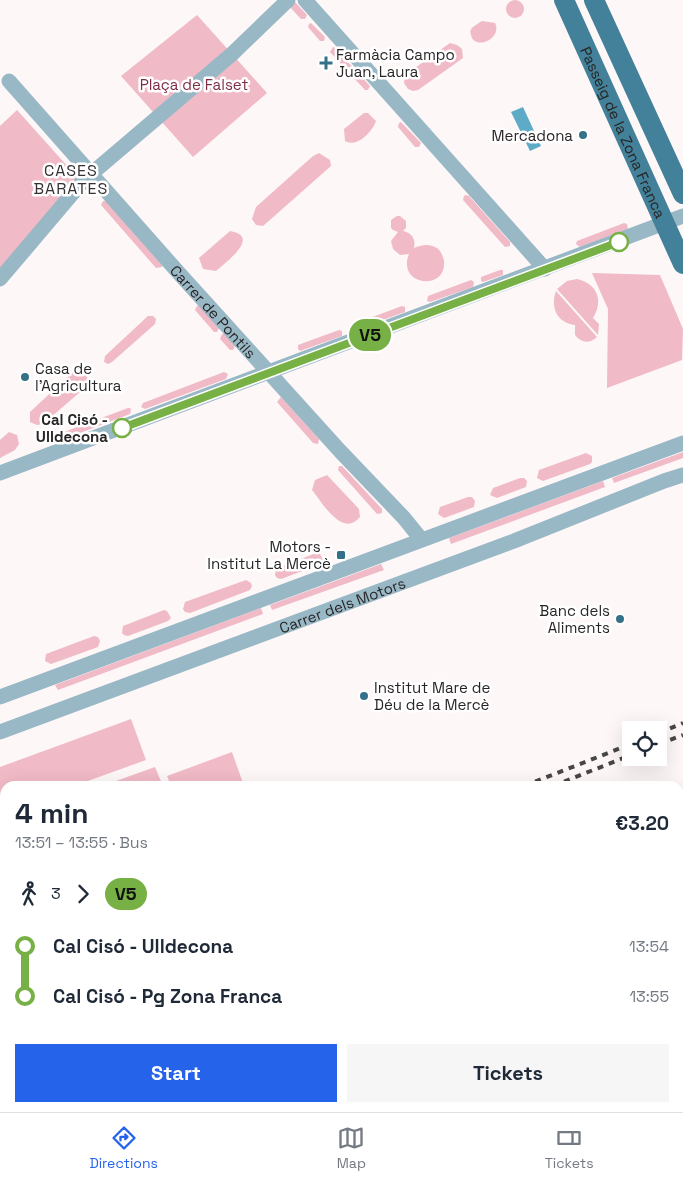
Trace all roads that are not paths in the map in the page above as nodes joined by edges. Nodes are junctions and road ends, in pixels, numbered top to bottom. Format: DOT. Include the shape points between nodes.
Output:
graph roads {
  1 [pos="288,0"];
  2 [pos="305,0"];
  3 [pos="564,0"];
  4 [pos="594,0"];
  5 [pos="9,81"];
  6 [pos="92,173"];
  7 [pos="683,194"];
  8 [pos="683,216"];
  9 [pos="664,224"];
  10 [pos="683,264"];
  11 [pos="544,269"];
  12 [pos="0,279"];
  13 [pos="269,373"];
  14 [pos="683,443"];
  15 [pos="0,473"];
  16 [pos="683,475"];
  17 [pos="421,539"];
  18 [pos="0,697"];
  19 [pos="0,732"];
  1 -- 6 [label="street" via="232,54"];
  2 -- 11 [label="street"];
  3 -- 9 [label="main road, Passeig de la Zona Franca"];
  4 -- 7 [label="main road, Passeig de la Zona Franca"];
  5 -- 6 [label="street, Carrer de Pontils"];
  6 -- 12 [label="street"];
  6 -- 13 [label="street, Carrer de Pontils"];
  8 -- 9 [label="street"];
  9 -- 10 [label="main road, Passeig de la Zona Franca"];
  9 -- 11 [label="street"];
  11 -- 13 [label="street"];
  13 -- 15 [label="street"];
  13 -- 17 [label="street, Carrer de Pontils"];
  14 -- 17 [label="street"];
  16 -- 19 [label="street, Carrer dels Motors"];
  17 -- 18 [label="street"];
}
